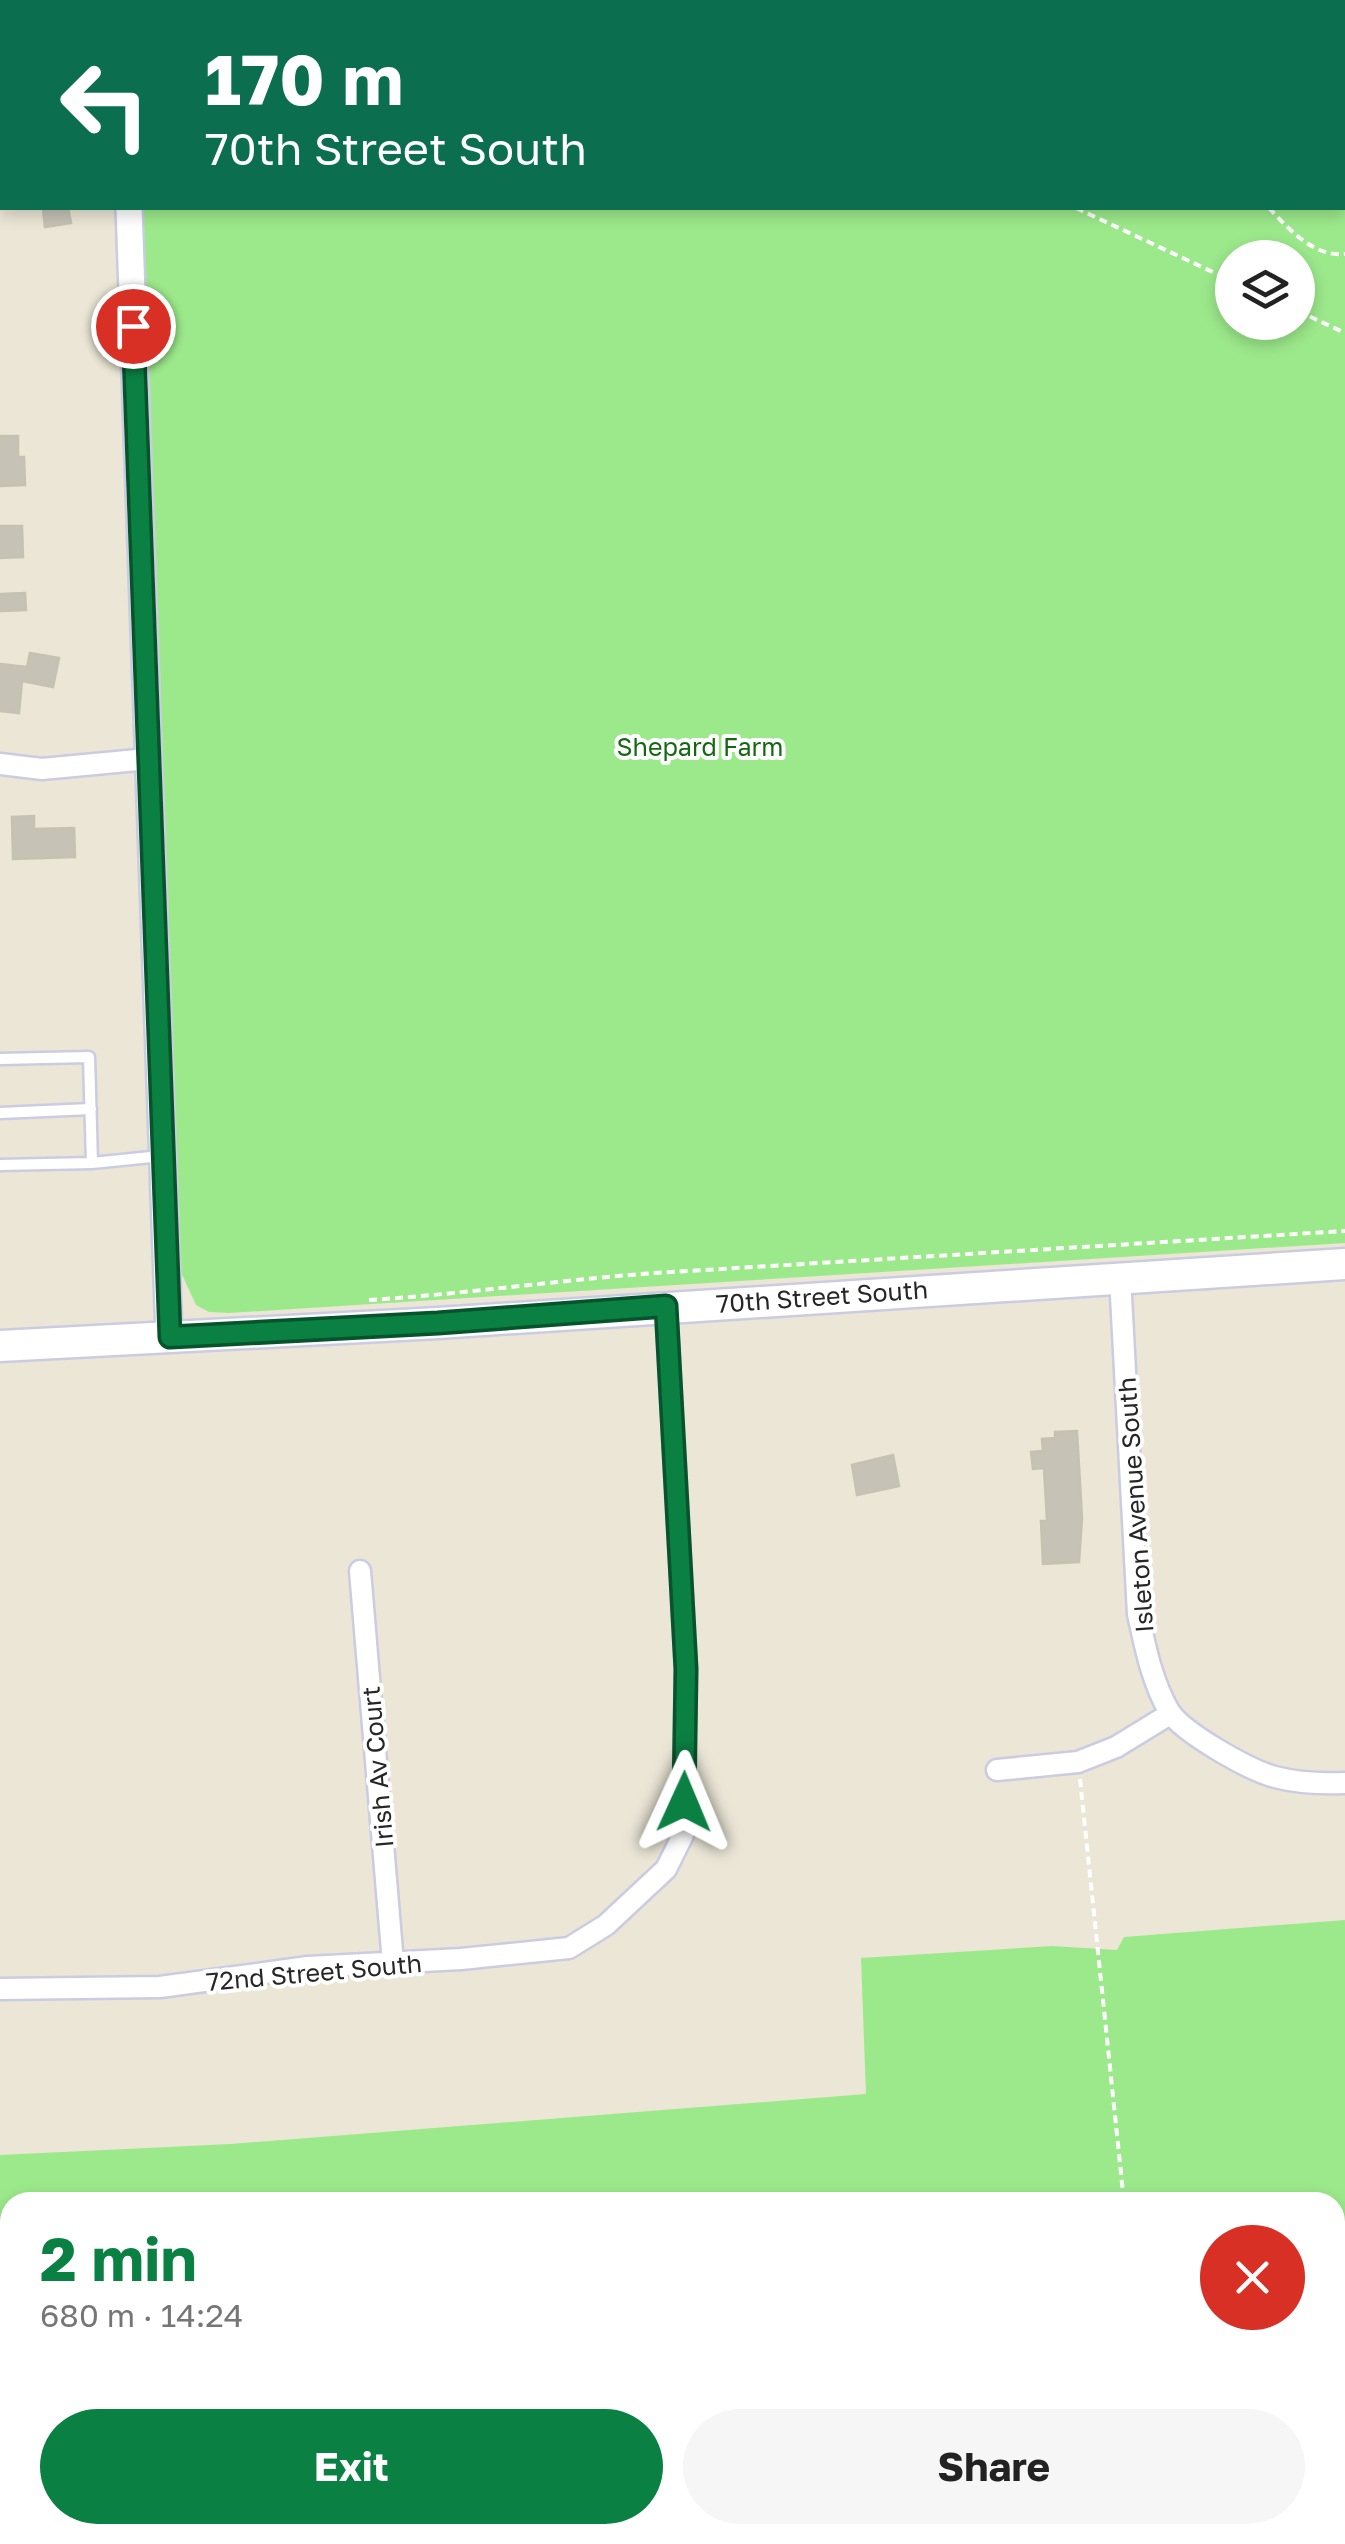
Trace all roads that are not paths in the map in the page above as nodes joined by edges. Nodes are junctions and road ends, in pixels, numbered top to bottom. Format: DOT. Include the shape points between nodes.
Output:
graph roads {
  1 [pos="129,210"];
  2 [pos="148,759"];
  3 [pos="0,764"];
  4 [pos="0,1059"];
  5 [pos="90,1109"];
  6 [pos="0,1112"];
  7 [pos="162,1156"];
  8 [pos="92,1163"];
  9 [pos="0,1165"];
  10 [pos="1345,1264"];
  11 [pos="1120,1278"];
  12 [pos="666,1306"];
  13 [pos="170,1337"];
  14 [pos="0,1346"];
  15 [pos="360,1570"];
  16 [pos="1170,1714"];
  17 [pos="997,1770"];
  18 [pos="1345,1783"];
  19 [pos="393,1963"];
  20 [pos="0,1990"];
  1 -- 2 [label="street"];
  2 -- 3 [label="street" via="42,769"];
  2 -- 7 [label="street"];
  4 -- 5 [label="lane" via="89,1057"];
  5 -- 6 [label="lane"];
  5 -- 8 [label="lane"];
  7 -- 8 [label="lane"];
  7 -- 13 [label="street"];
  8 -- 9 [label="lane"];
  10 -- 11 [label="main road, 70th Street South"];
  11 -- 12 [label="main road, 70th Street South"];
  11 -- 16 [label="street, Isleton Avenue South" via="1138,1614"];
  12 -- 13 [label="main road, 70th Street South"];
  12 -- 19 [label="street, 72nd Street South" via="686,1669 683,1835 666,1869 569,1948"];
  13 -- 14 [label="main road, 70th Street South"];
  15 -- 19 [label="street, Irish Av Court"];
  16 -- 17 [label="street" via="1116,1748 1078,1762"];
  16 -- 18 [label="street" via="1271,1776"];
  19 -- 20 [label="street, 72nd Street South" via="160,1986"];
}
